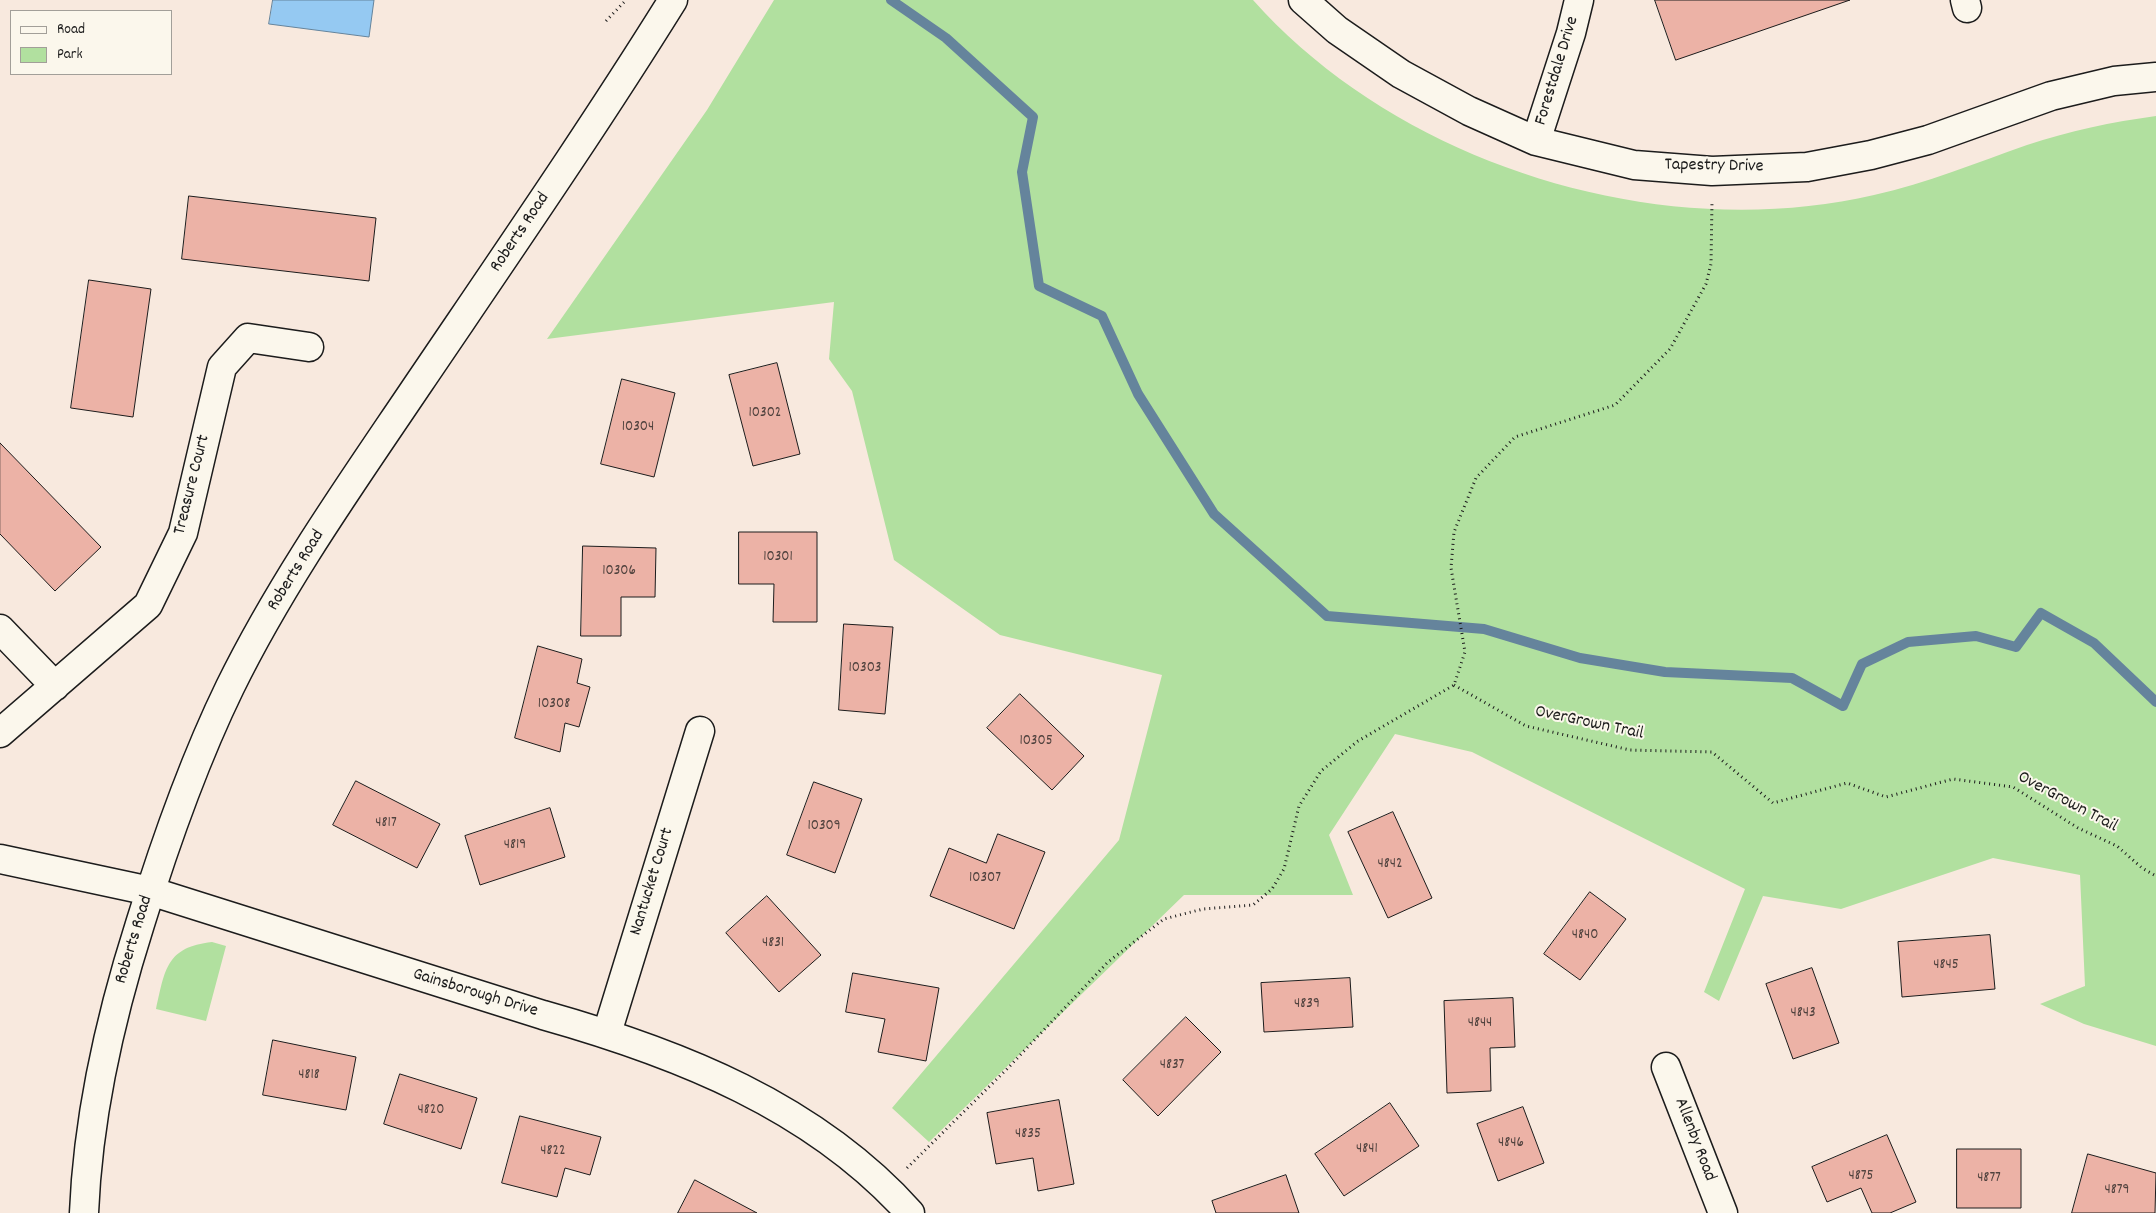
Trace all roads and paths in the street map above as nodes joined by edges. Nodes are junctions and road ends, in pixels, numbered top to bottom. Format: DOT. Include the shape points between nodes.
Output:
graph roads {
  1 [pos="626,0"];
  2 [pos="674,0"];
  3 [pos="1303,0"];
  4 [pos="1579,0"];
  5 [pos="606,21"];
  6 [pos="2156,77"];
  7 [pos="1536,142"];
  8 [pos="1712,171"];
  9 [pos="309,347"];
  10 [pos="0,629"];
  11 [pos="1454,685"];
  12 [pos="56,686"];
  13 [pos="700,731"];
  14 [pos="0,732"];
  15 [pos="0,860"];
  16 [pos="2156,876"];
  17 [pos="150,891"];
  18 [pos="607,1033"];
  19 [pos="1666,1067"];
  20 [pos="887,1187"];
  21 [pos="84,1213"];
  22 [pos="910,1213"];
  23 [pos="1723,1213"];
  1 -- 5 [label="path"];
  2 -- 17 [label="street, Roberts Road" via="596,122 288,580 230,686 190,778"];
  3 -- 7 [label="street, Tapestry Drive" via="1338,30 1401,74"];
  4 -- 7 [label="street, Forestdale Drive"];
  6 -- 8 [label="street, Tapestry Drive" via="2114,82 2051,96 1928,140 1872,156 1807,167"];
  7 -- 8 [label="street, Tapestry Drive" via="1634,165"];
  8 -- 11 [label="path" via="1711,264 1706,284 1670,349 1614,405 1515,437 1476,478 1454,532 1451,568 1465,652"];
  9 -- 12 [label="street, Treasure Court" via="248,338 222,367 183,533 148,605"];
  10 -- 12 [label="street"];
  11 -- 16 [label="path, OverGrown Trail" via="1526,726 1630,750 1712,752 1773,803 1847,783 1886,797 1954,779 2013,787 2078,828 2117,846"];
  11 -- 20 [label="path" via="1358,741 1321,771 1299,806 1284,869 1272,888 1253,905 1203,909 1164,919 1115,956 1008,1068"];
  12 -- 14 [label="street, Treasure Court"];
  13 -- 18 [label="street, Nantucket Court"];
  15 -- 17 [label="street, Gainsborough Drive"];
  17 -- 18 [label="street, Gainsborough Drive"];
  17 -- 21 [label="street, Roberts Road" via="120,988 98,1081"];
  18 -- 20 [label="street, Gainsborough Drive" via="674,1057 756,1094 823,1138"];
  19 -- 23 [label="street, Allenby Road"];
  20 -- 22 [label="street, Gainsborough Drive"];
}
